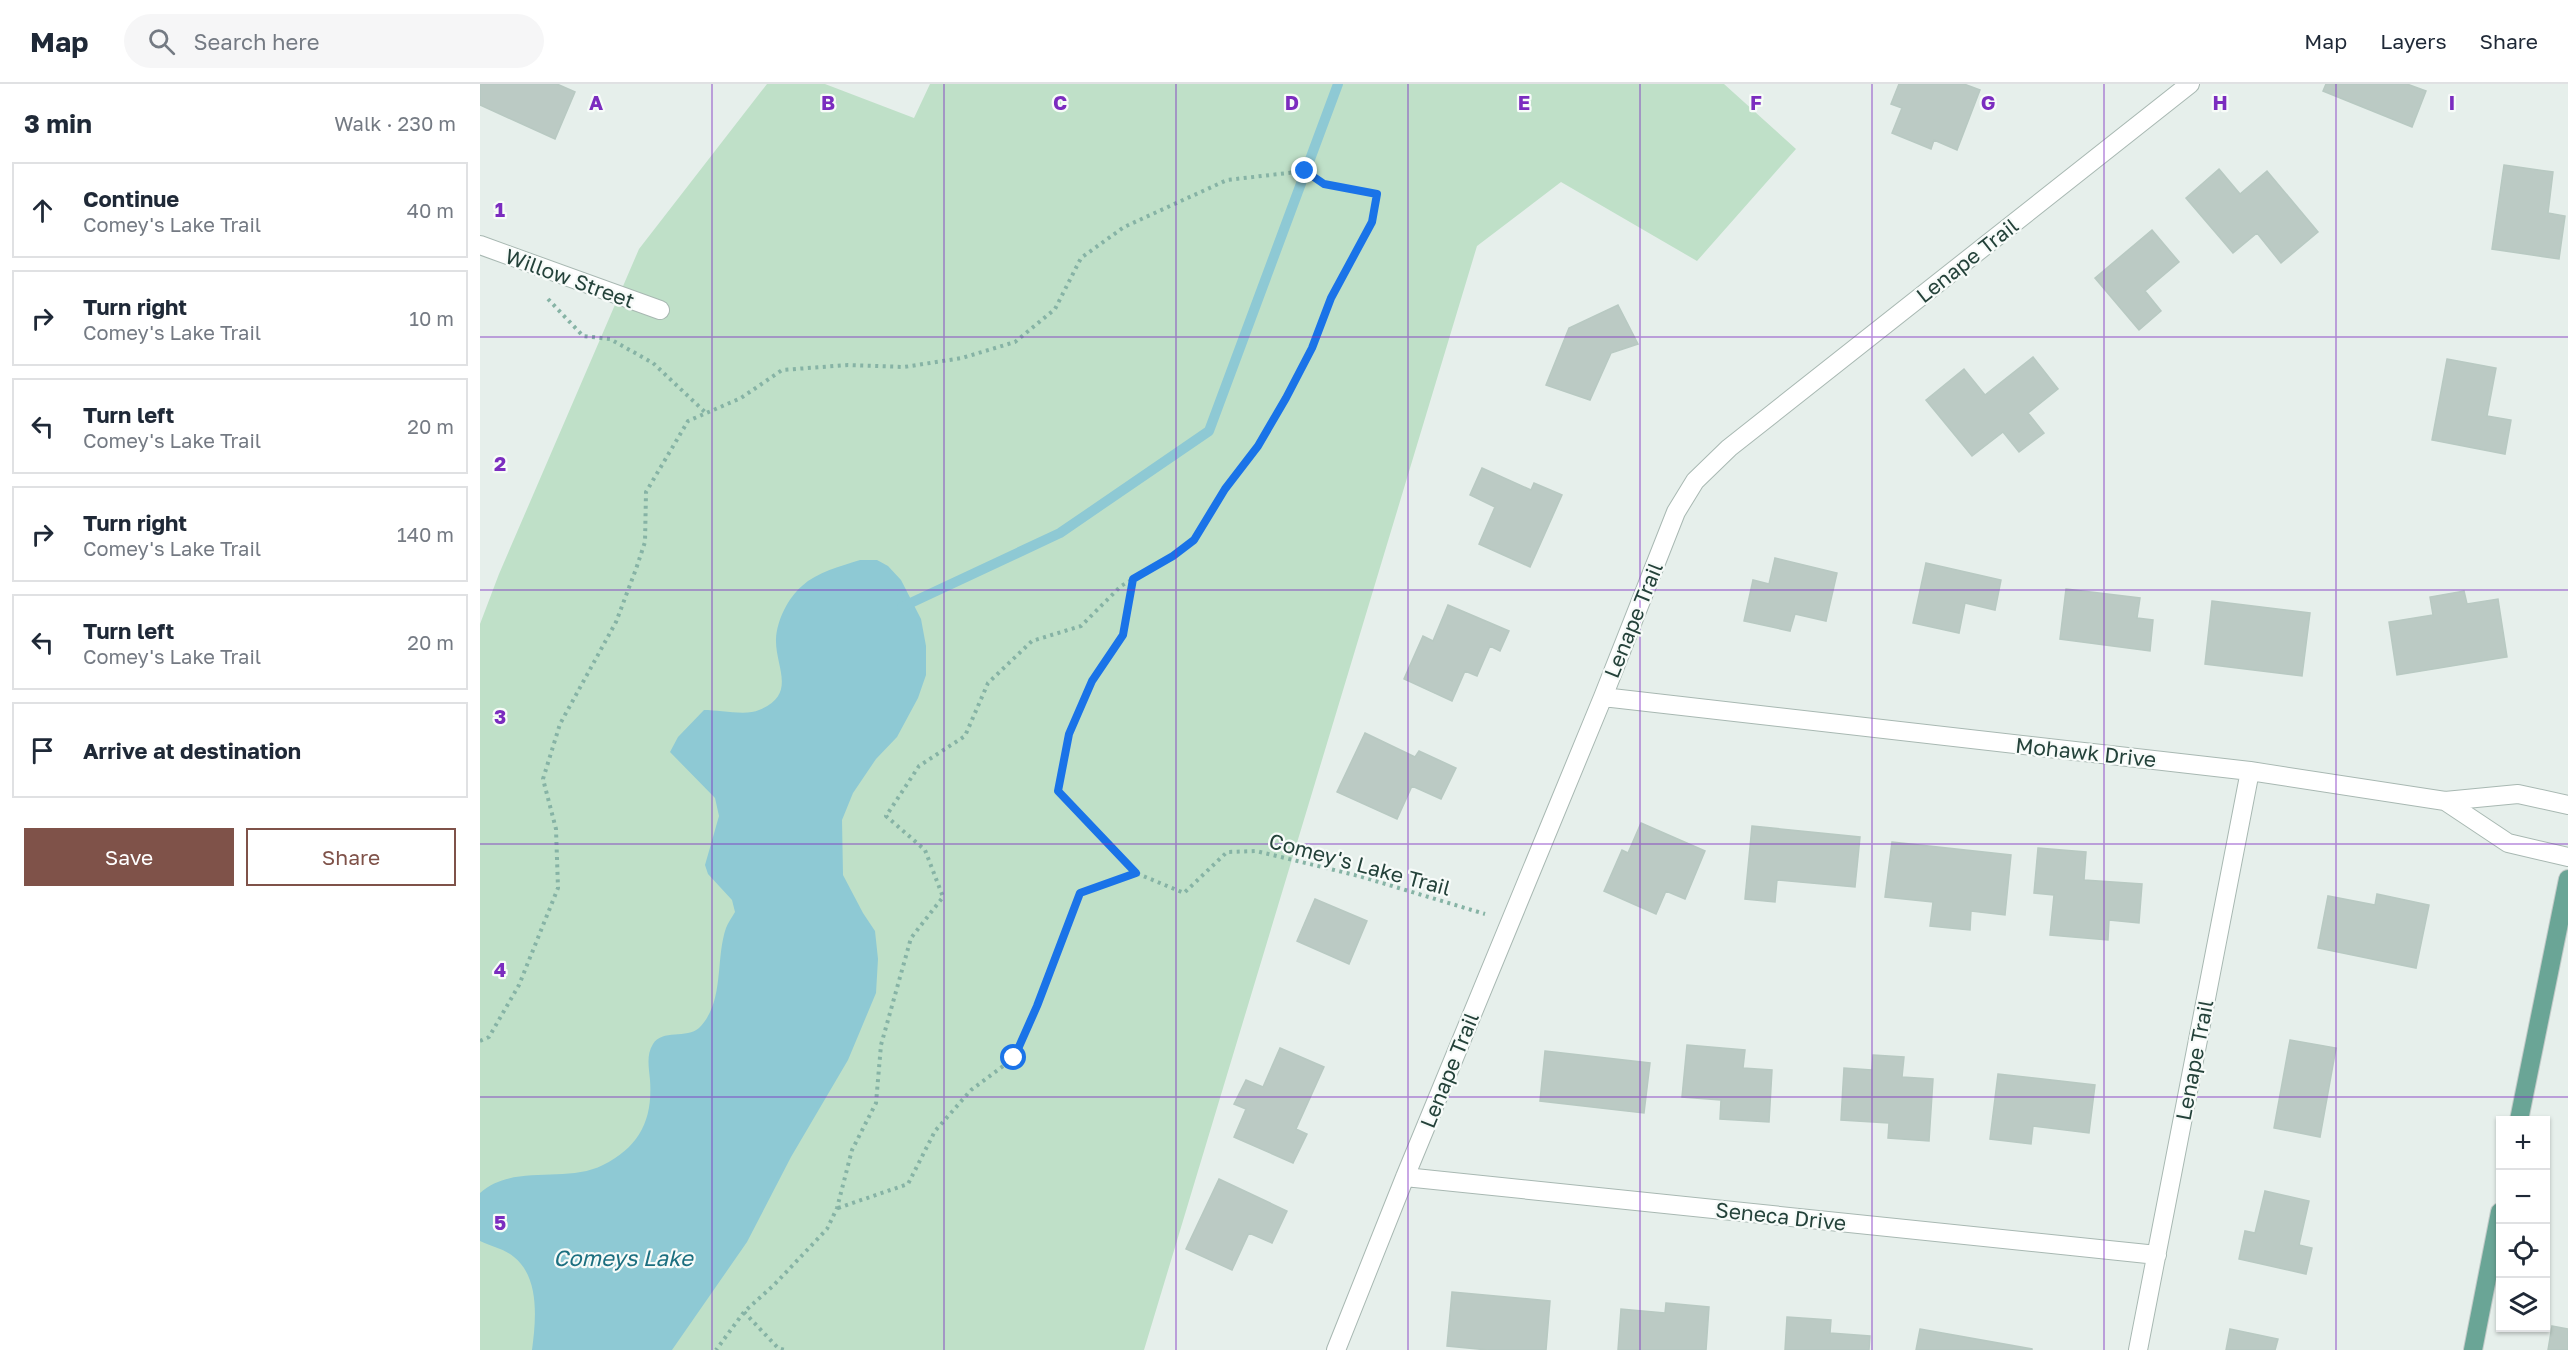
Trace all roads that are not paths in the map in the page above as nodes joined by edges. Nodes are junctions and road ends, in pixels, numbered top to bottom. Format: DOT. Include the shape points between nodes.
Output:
graph roads {
  1 [pos="2190,84"];
  2 [pos="480,245"];
  3 [pos="660,310"];
  4 [pos="1603,697"];
  5 [pos="2250,771"];
  6 [pos="2445,801"];
  7 [pos="2568,805"];
  8 [pos="2568,857"];
  9 [pos="2568,879"];
  10 [pos="2520,1116"];
  11 [pos="1405,1177"];
  12 [pos="2498,1224"];
  13 [pos="2157,1255"];
  14 [pos="1336,1350"];
  15 [pos="2138,1350"];
  16 [pos="2473,1350"];
  1 -- 4 [label="street, Lenape Trail" via="1729,448 1695,481 1676,512"];
  2 -- 3 [label="street, Willow Street"];
  4 -- 5 [label="street, Mohawk Drive"];
  4 -- 11 [label="street, Lenape Trail"];
  5 -- 6 [label="street, Mohawk Drive"];
  5 -- 13 [label="street, Lenape Trail"];
  6 -- 7 [label="street, Mohawk Drive" via="2518,794"];
  6 -- 8 [label="street" via="2508,843"];
  9 -- 10 [label="main road"];
  11 -- 13 [label="street, Seneca Drive"];
  11 -- 14 [label="street, Lenape Trail"];
  12 -- 16 [label="main road"];
  13 -- 15 [label="street, Lenape Trail"];
}
